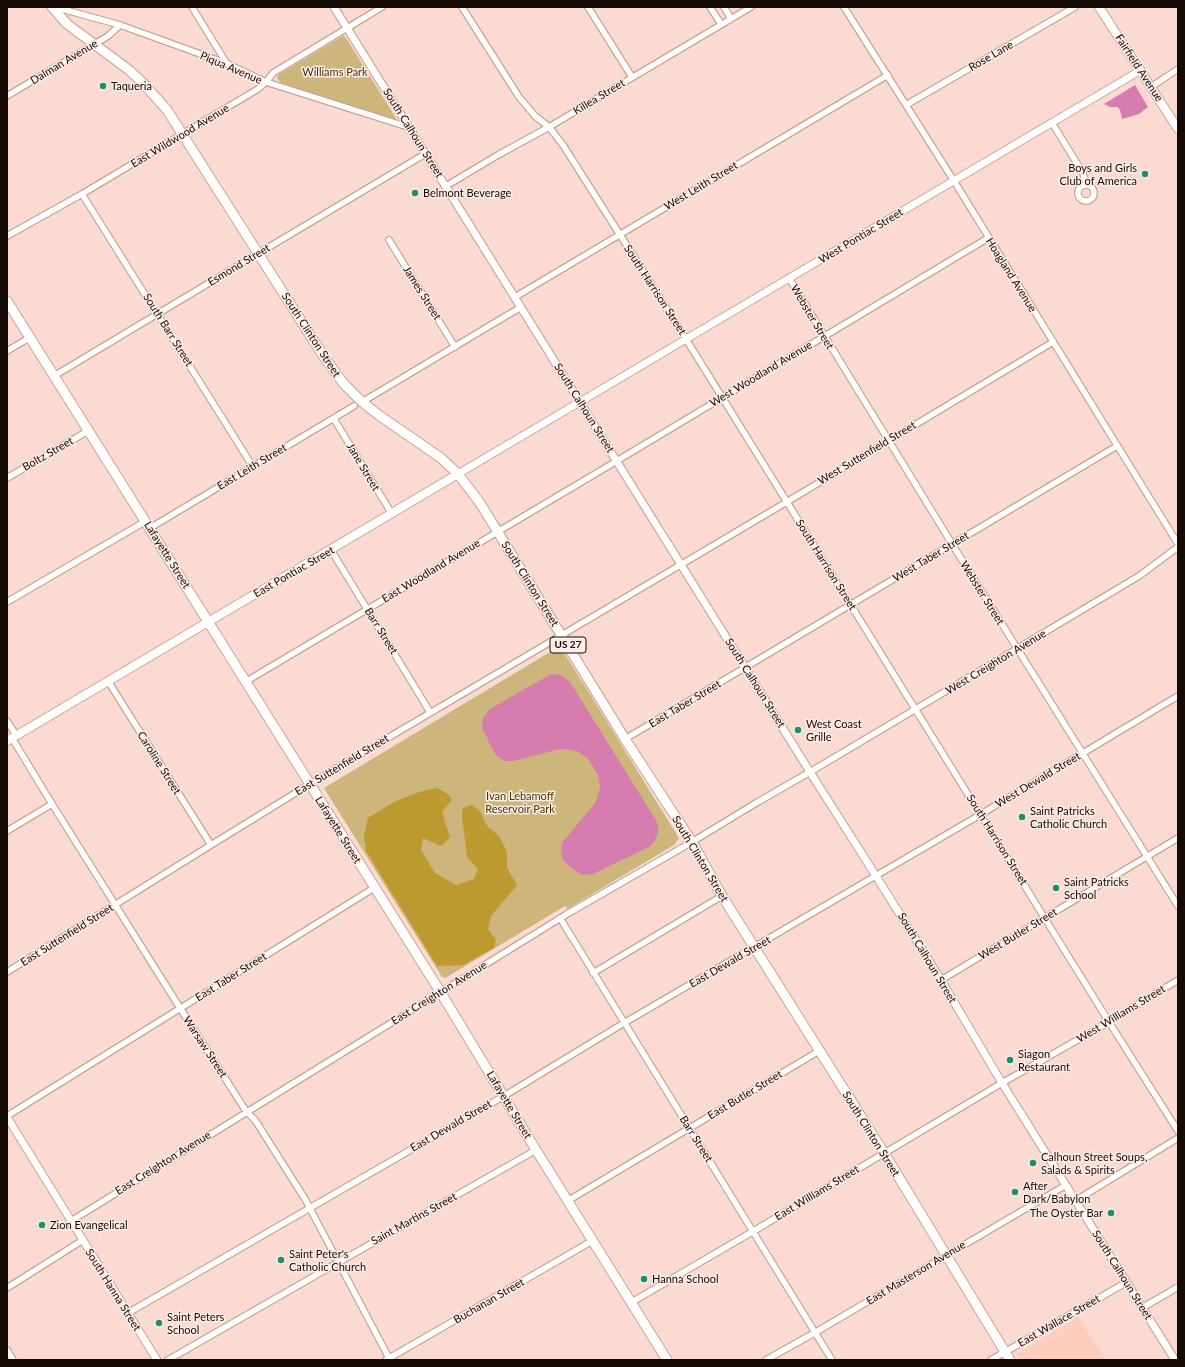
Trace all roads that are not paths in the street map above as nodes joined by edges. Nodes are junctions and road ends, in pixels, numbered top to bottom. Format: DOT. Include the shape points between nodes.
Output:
graph roads {
  1 [pos="52,7"];
  2 [pos="55,7"];
  3 [pos="192,7"];
  4 [pos="334,7"];
  5 [pos="382,7"];
  6 [pos="462,7"];
  7 [pos="588,7"];
  8 [pos="710,7"];
  9 [pos="724,7"];
  10 [pos="751,7"];
  11 [pos="844,7"];
  12 [pos="1075,7"];
  13 [pos="1099,7"];
  14 [pos="731,19"];
  15 [pos="721,24"];
  16 [pos="120,25"];
  17 [pos="347,28"];
  18 [pos="94,44"];
  19 [pos="228,64"];
  20 [pos="1178,69"];
  21 [pos="1141,70"];
  22 [pos="888,75"];
  23 [pos="632,77"];
  24 [pos="266,82"];
  25 [pos="1151,87"];
  26 [pos="7,96"];
  27 [pos="906,105"];
  28 [pos="1052,122"];
  29 [pos="408,127"];
  30 [pos="548,127"];
  31 [pos="1178,129"];
  32 [pos="184,134"];
  33 [pos="425,154"];
  34 [pos="954,181"];
  35 [pos="1086,185"];
  36 [pos="446,186"];
  37 [pos="82,194"];
  38 [pos="620,234"];
  39 [pos="7,236"];
  40 [pos="988,238"];
  41 [pos="388,240"];
  42 [pos="258,253"];
  43 [pos="789,278"];
  44 [pos="515,297"];
  45 [pos="7,301"];
  46 [pos="521,307"];
  47 [pos="158,314"];
  48 [pos="824,336"];
  49 [pos="29,338"];
  50 [pos="686,339"];
  51 [pos="1053,342"];
  52 [pos="455,347"];
  53 [pos="7,351"];
  54 [pos="54,376"];
  55 [pos="722,398"];
  56 [pos="580,401"];
  57 [pos="358,404"];
  58 [pos="334,419"];
  59 [pos="88,431"];
  60 [pos="888,440"];
  61 [pos="1117,446"];
  62 [pos="617,460"];
  63 [pos="252,467"];
  64 [pos="458,474"];
  65 [pos="7,478"];
  66 [pos="786,502"];
  67 [pos="392,514"];
  68 [pos="148,525"];
  69 [pos="497,532"];
  70 [pos="952,544"];
  71 [pos="1178,544"];
  72 [pos="1178,548"];
  73 [pos="331,550"];
  74 [pos="681,564"];
  75 [pos="7,602"];
  76 [pos="851,605"];
  77 [pos="367,610"];
  78 [pos="209,622"];
  79 [pos="562,635"];
  80 [pos="1017,649"];
  81 [pos="746,668"];
  82 [pos="108,681"];
  83 [pos="245,682"];
  84 [pos="1178,696"];
  85 [pos="916,709"];
  86 [pos="430,712"];
  87 [pos="7,721"];
  88 [pos="12,738"];
  89 [pos="625,739"];
  90 [pos="1082,753"];
  91 [pos="810,772"];
  92 [pos="310,784"];
  93 [pos="52,804"];
  94 [pos="981,814"];
  95 [pos="7,831"];
  96 [pos="1178,838"];
  97 [pos="692,842"];
  98 [pos="210,845"];
  99 [pos="1148,856"];
  100 [pos="876,876"];
  101 [pos="374,888"];
  102 [pos="722,896"];
  103 [pos="116,905"];
  104 [pos="1178,906"];
  105 [pos="560,918"];
  106 [pos="1044,918"];
  107 [pos="755,947"];
  108 [pos="7,972"];
  109 [pos="593,973"];
  110 [pos="941,980"];
  111 [pos="1178,980"];
  112 [pos="440,992"];
  113 [pos="180,1008"];
  114 [pos="1109,1022"];
  115 [pos="624,1023"];
  116 [pos="819,1051"];
  117 [pos="1002,1083"];
  118 [pos="504,1096"];
  119 [pos="246,1111"];
  120 [pos="7,1117"];
  121 [pos="689,1128"];
  122 [pos="1178,1132"];
  123 [pos="1178,1138"];
  124 [pos="536,1150"];
  125 [pos="884,1153"];
  126 [pos="1066,1185"];
  127 [pos="569,1200"];
  128 [pos="1075,1200"];
  129 [pos="309,1208"];
  130 [pos="71,1220"];
  131 [pos="752,1232"];
  132 [pos="83,1240"];
  133 [pos="592,1241"];
  134 [pos="946,1255"];
  135 [pos="339,1262"];
  136 [pos="1127,1282"];
  137 [pos="1178,1287"];
  138 [pos="7,1288"];
  139 [pos="632,1302"];
  140 [pos="1142,1308"];
  141 [pos="128,1313"];
  142 [pos="816,1332"];
  143 [pos="7,1350"];
  144 [pos="1006,1351"];
  145 [pos="388,1359"];
  146 [pos="664,1359"];
  147 [pos="13,1360"];
  148 [pos="157,1360"];
  149 [pos="168,1360"];
  150 [pos="766,1360"];
  151 [pos="832,1360"];
  152 [pos="990,1360"];
  153 [pos="1010,1360"];
  154 [pos="1175,1360"];
  1 -- 18 [label="highway, South Clinton Street / US 27" via="68,24"];
  2 -- 16 [label="street, Piqua Avenue"];
  3 -- 19 [label="street"];
  4 -- 17 [label="street, South Calhoun Street"];
  5 -- 17 [label="street, East Wildwood Avenue"];
  6 -- 30 [label="street, South Harrison Street" via="519,96"];
  7 -- 23 [label="street"];
  8 -- 15 [label="street"];
  9 -- 14 [label="street"];
  10 -- 14 [label="street, Killea Street"];
  11 -- 22 [label="street, Hoagland Avenue"];
  12 -- 27 [label="street, Rose Lane"];
  13 -- 21 [label="main road, Fairfield Avenue"];
  14 -- 15 [label="street, Killea Street"];
  15 -- 23 [label="street, Killea Street"];
  16 -- 18 [label="street, Dalman Avenue"];
  16 -- 19 [label="street, Piqua Avenue"];
  17 -- 24 [label="street, East Wildwood Avenue" via="273,73"];
  17 -- 29 [label="street, South Calhoun Street"];
  18 -- 26 [label="street, Dalman Avenue"];
  18 -- 32 [label="highway, South Clinton Street / US 27" via="144,83"];
  19 -- 24 [label="street, Piqua Avenue"];
  20 -- 25 [label="street"];
  21 -- 25 [label="main road, Fairfield Avenue"];
  21 -- 28 [label="street, West Pontiac Street"];
  22 -- 27 [label="street, Hoagland Avenue"];
  22 -- 38 [label="street, West Leith Street"];
  23 -- 30 [label="street, Killea Street"];
  24 -- 29 [label="street, Piqua Avenue"];
  24 -- 32 [label="street, East Wildwood Avenue"];
  25 -- 31 [label="main road, Fairfield Avenue"];
  27 -- 34 [label="street, Hoagland Avenue"];
  28 -- 34 [label="street, West Pontiac Street"];
  28 -- 35 [label="street" via="1083,173"];
  29 -- 33 [label="street, South Calhoun Street"];
  30 -- 36 [label="street, Killea Street"];
  30 -- 38 [label="street, South Harrison Street" via="563,145"];
  32 -- 37 [label="street, East Wildwood Avenue"];
  32 -- 42 [label="highway, South Clinton Street / US 27"];
  33 -- 36 [label="street, South Calhoun Street"];
  33 -- 42 [label="street, Esmond Street"];
  34 -- 40 [label="street, Hoagland Avenue"];
  34 -- 43 [label="street, West Pontiac Street"];
  36 -- 44 [label="street, South Calhoun Street"];
  37 -- 39 [label="street, East Wildwood Avenue"];
  37 -- 47 [label="street, South Barr Street"];
  38 -- 44 [label="street, West Leith Street"];
  38 -- 50 [label="street, South Harrison Street"];
  40 -- 48 [label="street, West Woodland Avenue"];
  40 -- 51 [label="street, Hoagland Avenue"];
  41 -- 52 [label="street, James Street"];
  42 -- 47 [label="street, Esmond Street"];
  42 -- 57 [label="highway, South Clinton Street / US 27" via="330,366"];
  43 -- 48 [label="street, Webster Street"];
  43 -- 50 [label="street, West Pontiac Street"];
  44 -- 46 [label="street, South Calhoun Street"];
  45 -- 49 [label="highway, Lafayette Street"];
  46 -- 52 [label="street, East Leith Street"];
  46 -- 56 [label="street, South Calhoun Street"];
  47 -- 54 [label="street, Esmond Street"];
  47 -- 63 [label="street, South Barr Street"];
  48 -- 55 [label="street, West Woodland Avenue"];
  48 -- 60 [label="street, Webster Street"];
  49 -- 53 [label="street"];
  49 -- 54 [label="highway, Lafayette Street"];
  50 -- 55 [label="street, South Harrison Street"];
  50 -- 56 [label="street, West Pontiac Street"];
  51 -- 60 [label="street, West Suttenfield Street"];
  51 -- 61 [label="street, Hoagland Avenue"];
  52 -- 57 [label="street, East Leith Street"];
  54 -- 59 [label="highway, Lafayette Street"];
  55 -- 62 [label="street, West Woodland Avenue"];
  55 -- 66 [label="street, South Harrison Street"];
  56 -- 62 [label="street, South Calhoun Street"];
  56 -- 64 [label="street, East Pontiac Street"];
  57 -- 58 [label="street, East Leith Street"];
  57 -- 64 [label="highway, South Clinton Street / US 27" via="441,458"];
  58 -- 63 [label="street, East Leith Street"];
  58 -- 67 [label="street, Jane Street"];
  59 -- 65 [label="street, Boltz Street"];
  59 -- 68 [label="highway, Lafayette Street"];
  60 -- 66 [label="street, West Suttenfield Street"];
  60 -- 70 [label="street, Webster Street"];
  61 -- 70 [label="street, West Taber Street"];
  61 -- 71 [label="street, Hoagland Avenue"];
  62 -- 69 [label="street, East Woodland Avenue"];
  62 -- 74 [label="street, South Calhoun Street"];
  63 -- 68 [label="street, East Leith Street"];
  64 -- 67 [label="main road, East Pontiac Street"];
  64 -- 69 [label="highway, South Clinton Street / US 27" via="480,503"];
  66 -- 74 [label="street, West Suttenfield Street"];
  66 -- 76 [label="street, South Harrison Street"];
  67 -- 73 [label="main road, East Pontiac Street"];
  68 -- 75 [label="street, East Leith Street"];
  68 -- 78 [label="highway, Lafayette Street"];
  69 -- 77 [label="street, East Woodland Avenue"];
  69 -- 79 [label="highway, South Clinton Street / US 27"];
  70 -- 76 [label="street, West Taber Street"];
  70 -- 80 [label="street, Webster Street"];
  72 -- 80 [label="street, West Creighton Avenue" via="1139,576"];
  73 -- 77 [label="street, Barr Street"];
  73 -- 78 [label="main road, East Pontiac Street"];
  74 -- 79 [label="street, East Suttenfield Street"];
  74 -- 81 [label="street, South Calhoun Street"];
  76 -- 81 [label="street, West Taber Street"];
  76 -- 85 [label="street, South Harrison Street"];
  77 -- 83 [label="street, East Woodland Avenue"];
  77 -- 86 [label="street, Barr Street"];
  78 -- 82 [label="main road, East Pontiac Street"];
  78 -- 83 [label="highway, Lafayette Street"];
  79 -- 86 [label="street, East Suttenfield Street"];
  79 -- 89 [label="highway, South Clinton Street / US 27"];
  80 -- 85 [label="street, West Creighton Avenue"];
  80 -- 90 [label="street, Webster Street"];
  81 -- 89 [label="street, East Taber Street"];
  81 -- 91 [label="street, South Calhoun Street"];
  82 -- 88 [label="main road, East Pontiac Street"];
  82 -- 98 [label="street, Caroline Street"];
  83 -- 92 [label="highway, Lafayette Street"];
  84 -- 90 [label="street, West Dewald Street"];
  85 -- 91 [label="street, West Creighton Avenue"];
  85 -- 94 [label="street, South Harrison Street"];
  86 -- 92 [label="street, East Suttenfield Street"];
  87 -- 88 [label="street, Warsaw Street"];
  88 -- 93 [label="street, Warsaw Street"];
  89 -- 97 [label="highway, South Clinton Street / US 27"];
  90 -- 94 [label="street, West Dewald Street"];
  90 -- 99 [label="street, Webster Street"];
  91 -- 97 [label="street, East Creighton Avenue"];
  91 -- 100 [label="street, South Calhoun Street"];
  92 -- 98 [label="street, East Suttenfield Street"];
  92 -- 101 [label="highway, Lafayette Street"];
  93 -- 95 [label="street"];
  93 -- 103 [label="street, Warsaw Street"];
  94 -- 100 [label="street, West Dewald Street"];
  94 -- 106 [label="street, South Harrison Street"];
  96 -- 99 [label="street, West Butler Street"];
  97 -- 102 [label="highway, South Clinton Street / US 27"];
  97 -- 105 [label="street, East Creighton Avenue"];
  98 -- 103 [label="street, East Suttenfield Street"];
  99 -- 104 [label="street, Webster Street"];
  99 -- 106 [label="street, West Butler Street"];
  100 -- 107 [label="street, East Dewald Street"];
  100 -- 110 [label="street, South Calhoun Street"];
  101 -- 112 [label="highway, Lafayette Street"];
  101 -- 113 [label="street, East Taber Street"];
  102 -- 107 [label="highway, South Clinton Street / US 27"];
  102 -- 109 [label="street"];
  103 -- 108 [label="street, East Suttenfield Street"];
  103 -- 113 [label="street, Warsaw Street"];
  105 -- 109 [label="street, Barr Street"];
  105 -- 112 [label="street, East Creighton Avenue"];
  106 -- 110 [label="street, West Butler Street"];
  106 -- 114 [label="street, South Harrison Street"];
  107 -- 115 [label="street, East Dewald Street"];
  107 -- 116 [label="highway, South Clinton Street / US 27"];
  109 -- 115 [label="street, Barr Street"];
  110 -- 117 [label="street, South Calhoun Street"];
  111 -- 114 [label="street, West Williams Street"];
  112 -- 118 [label="highway, Lafayette Street"];
  112 -- 119 [label="street, East Creighton Avenue"];
  113 -- 119 [label="street, Warsaw Street"];
  113 -- 120 [label="street, East Taber Street"];
  114 -- 117 [label="street, West Williams Street"];
  114 -- 122 [label="street, South Harrison Street"];
  115 -- 118 [label="street, East Dewald Street"];
  115 -- 121 [label="street, Barr Street"];
  116 -- 121 [label="street, East Butler Street"];
  116 -- 125 [label="highway, South Clinton Street / US 27"];
  117 -- 125 [label="street, East Williams Street"];
  117 -- 126 [label="street, South Calhoun Street"];
  118 -- 124 [label="highway, Lafayette Street"];
  118 -- 129 [label="street, East Dewald Street"];
  119 -- 129 [label="street, Warsaw Street" via="255,1120"];
  119 -- 130 [label="street, East Creighton Avenue"];
  120 -- 130 [label="street, South Hanna Street"];
  121 -- 127 [label="street, East Butler Street"];
  121 -- 131 [label="street, Barr Street"];
  123 -- 128 [label="street"];
  124 -- 127 [label="highway, Lafayette Street"];
  124 -- 135 [label="street, Saint Martins Street"];
  125 -- 131 [label="street, East Williams Street"];
  125 -- 134 [label="highway, South Clinton Street / US 27"];
  126 -- 128 [label="street, South Calhoun Street"];
  126 -- 134 [label="street, East Masterson Avenue"];
  127 -- 133 [label="highway, Lafayette Street"];
  128 -- 136 [label="street, South Calhoun Street"];
  129 -- 135 [label="street, Warsaw Street"];
  129 -- 141 [label="street, East Dewald Street"];
  130 -- 132 [label="street, South Hanna Street"];
  131 -- 139 [label="street, East Williams Street"];
  131 -- 142 [label="street, Barr Street"];
  132 -- 138 [label="street"];
  132 -- 141 [label="street, South Hanna Street"];
  133 -- 139 [label="highway, Lafayette Street"];
  133 -- 145 [label="street, Buchanan Street"];
  134 -- 142 [label="street, East Masterson Avenue"];
  134 -- 144 [label="highway, South Clinton Street / US 27"];
  135 -- 145 [label="street, Warsaw Street"];
  135 -- 149 [label="street, Saint Martins Street"];
  136 -- 140 [label="street, South Calhoun Street"];
  136 -- 144 [label="street, East Wallace Street"];
  137 -- 140 [label="street"];
  139 -- 146 [label="highway, Lafayette Street"];
  140 -- 154 [label="street, South Calhoun Street"];
  141 -- 148 [label="street, South Hanna Street"];
  142 -- 150 [label="street, East Masterson Avenue"];
  142 -- 151 [label="street, Barr Street"];
  143 -- 147 [label="street"];
  144 -- 152 [label="street, East Wallace Street"];
  144 -- 153 [label="highway, US 27"];
}
